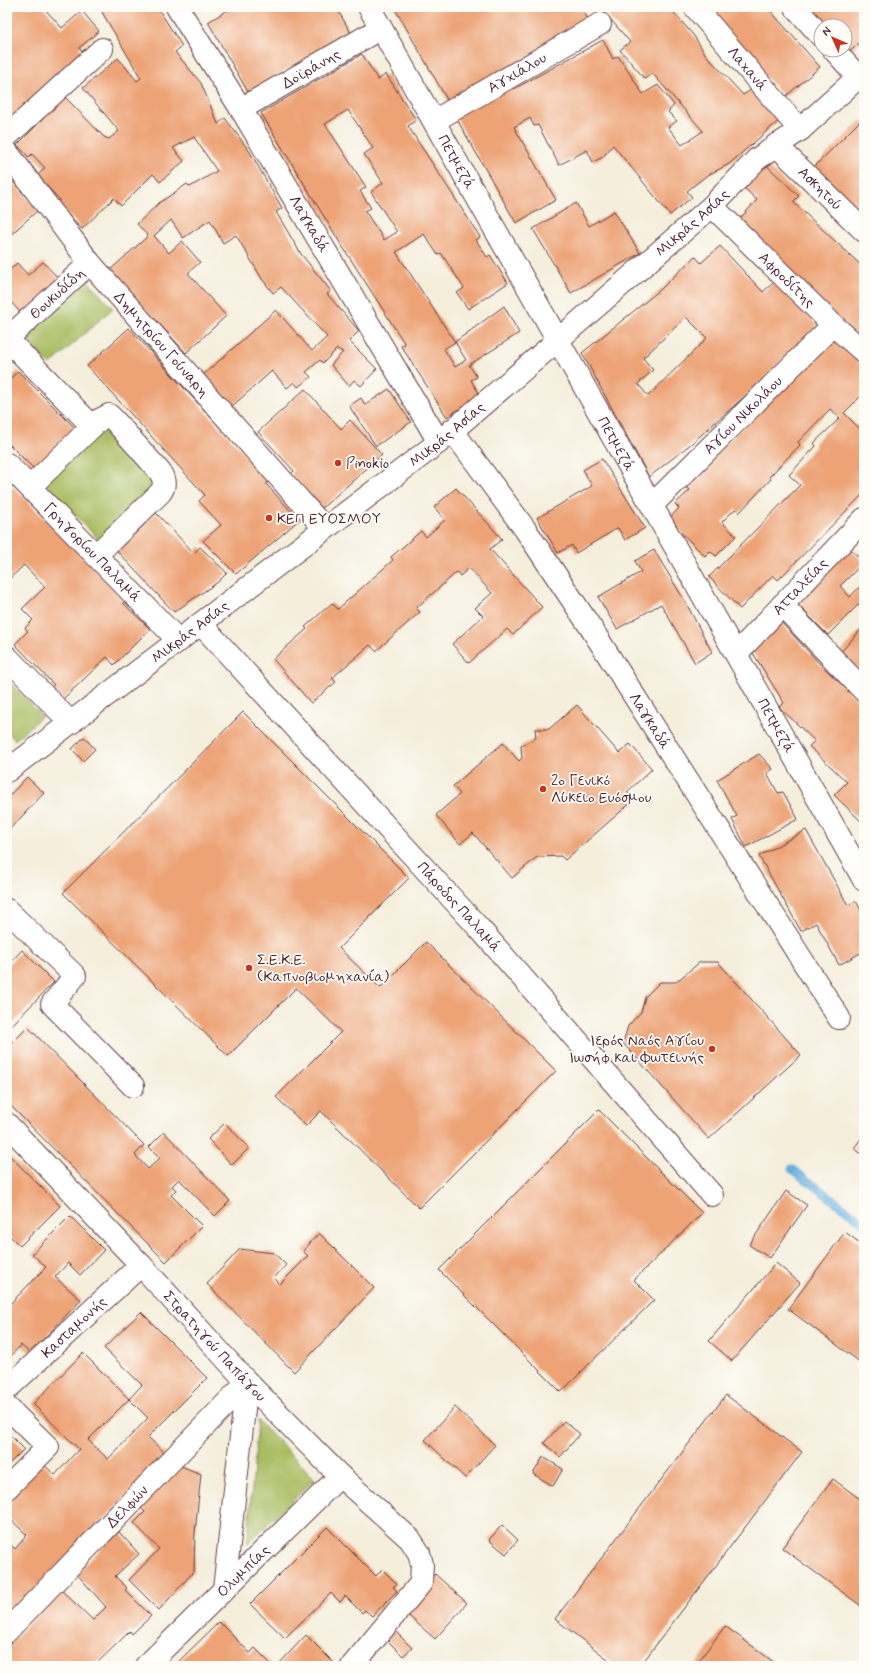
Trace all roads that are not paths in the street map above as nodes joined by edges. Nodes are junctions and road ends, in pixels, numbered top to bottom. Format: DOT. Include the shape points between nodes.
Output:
graph roads {
  1 [pos="177,7"];
  2 [pos="370,7"];
  3 [pos="695,7"];
  4 [pos="795,7"];
  5 [pos="600,24"];
  6 [pos="813,27"];
  7 [pos="381,28"];
  8 [pos="102,49"];
  9 [pos="843,58"];
  10 [pos="861,74"];
  11 [pos="241,109"];
  12 [pos="434,121"];
  13 [pos="800,130"];
  14 [pos="7,136"];
  15 [pos="776,145"];
  16 [pos="7,152"];
  17 [pos="712,206"];
  18 [pos="864,231"];
  19 [pos="90,263"];
  20 [pos="834,325"];
  21 [pos="7,339"];
  22 [pos="558,340"];
  23 [pos="864,352"];
  24 [pos="92,426"];
  25 [pos="446,436"];
  26 [pos="7,464"];
  27 [pos="30,487"];
  28 [pos="652,505"];
  29 [pos="862,525"];
  30 [pos="325,529"];
  31 [pos="96,555"];
  32 [pos="782,605"];
  33 [pos="201,624"];
  34 [pos="179,641"];
  35 [pos="736,654"];
  36 [pos="7,657"];
  37 [pos="864,691"];
  38 [pos="72,723"];
  39 [pos="7,771"];
  40 [pos="864,880"];
  41 [pos="7,910"];
  42 [pos="839,1018"];
  43 [pos="133,1086"];
  44 [pos="7,1124"];
  45 [pos="712,1195"];
  46 [pos="140,1265"];
  47 [pos="247,1382"];
  48 [pos="7,1389"];
  49 [pos="7,1407"];
  50 [pos="340,1476"];
  51 [pos="7,1488"];
  52 [pos="224,1589"];
  53 [pos="7,1631"];
  54 [pos="146,1666"];
  55 [pos="352,1666"];
  1 -- 11 [label="street, Λαγκαδά"];
  2 -- 7 [label="street, Πετμεζά"];
  3 -- 13 [label="street, Λαχανά"];
  4 -- 6 [label="street"];
  5 -- 12 [label="street, Αγχιάλου"];
  7 -- 11 [label="street, Δοϊράνης"];
  7 -- 12 [label="street, Πετμεζά"];
  8 -- 14 [label="street"];
  9 -- 10 [label="street"];
  10 -- 13 [label="street, Μικράς Ασίας"];
  11 -- 25 [label="street, Λαγκαδά"];
  12 -- 22 [label="street, Πετμεζά"];
  13 -- 15 [label="street, Μικράς Ασίας"];
  15 -- 17 [label="street, Μικράς Ασίας" via="757,159"];
  15 -- 18 [label="street, Ασκητού"];
  16 -- 19 [label="street, Δημητρίου Γούναρη"];
  17 -- 20 [label="street, Αφροδίτης"];
  17 -- 22 [label="street, Μικράς Ασίας"];
  19 -- 21 [label="street, Θουκυδίδη"];
  19 -- 30 [label="street, Δημητρίου Γούναρη"];
  20 -- 23 [label="street, Αφροδίτης"];
  20 -- 28 [label="street, Αγίου Νικολάου"];
  21 -- 24 [label="street"];
  22 -- 25 [label="street, Μικράς Ασίας"];
  22 -- 28 [label="street, Πετμεζά"];
  24 -- 27 [label="street"];
  24 -- 31 [label="street" via="105,416 111,416 160,472 164,483 160,493"];
  25 -- 30 [label="street, Μικράς Ασίας"];
  25 -- 42 [label="street, Λαγκαδά" via="525,529 591,628"];
  26 -- 27 [label="street, Γρηγορίου Παλαμά"];
  27 -- 31 [label="street, Γρηγορίου Παλαμά"];
  28 -- 35 [label="street, Πετμεζά"];
  29 -- 32 [label="street, Ατταλείας"];
  30 -- 33 [label="street, Μικράς Ασίας"];
  31 -- 34 [label="street, Γρηγορίου Παλαμά"];
  32 -- 35 [label="street, Ατταλείας"];
  32 -- 37 [label="street"];
  33 -- 34 [label="street, Μικράς Ασίας"];
  33 -- 45 [label="street, Πάροδος Παλαμά" via="479,928"];
  34 -- 38 [label="street, Μικράς Ασίας"];
  35 -- 40 [label="street, Πετμεζά"];
  36 -- 38 [label="street"];
  38 -- 39 [label="street, Μικράς Ασίας"];
  41 -- 43 [label="street" via="75,976 52,1004"];
  44 -- 46 [label="street, Στρατηγού Παπάγου"];
  46 -- 47 [label="street, Στρατηγού Παπάγου"];
  46 -- 48 [label="street, Κασταμονής"];
  47 -- 50 [label="street, Στρατηγού Παπάγου"];
  47 -- 52 [label="street"];
  47 -- 53 [label="street, Δελφών"];
  49 -- 51 [label="street" via="48,1447"];
  50 -- 52 [label="street, Ολυμπίας"];
  50 -- 55 [label="street, Στρατηγού Παπάγου" via="410,1539 419,1553 422,1564 421,1582"];
  52 -- 54 [label="street, Ολυμπίας"];
}
